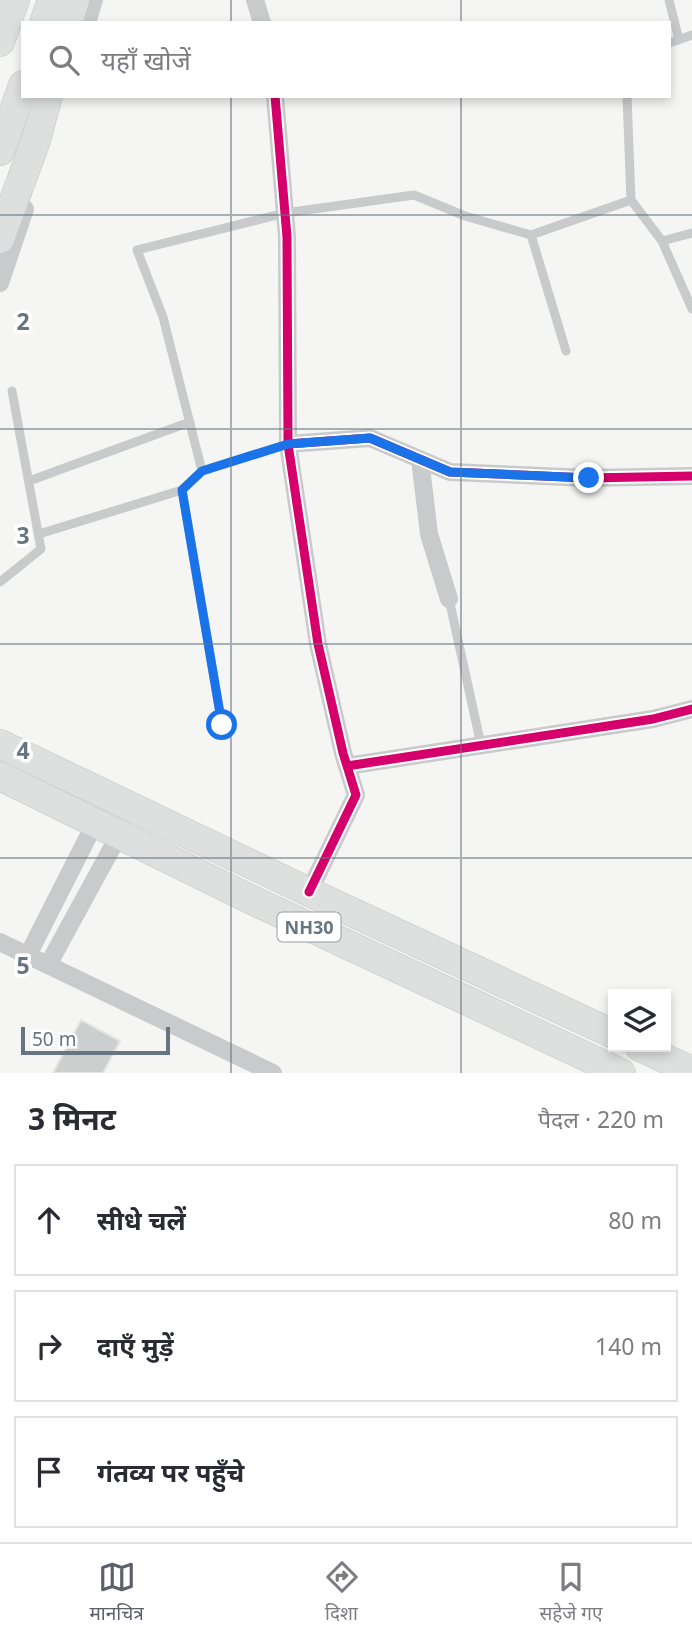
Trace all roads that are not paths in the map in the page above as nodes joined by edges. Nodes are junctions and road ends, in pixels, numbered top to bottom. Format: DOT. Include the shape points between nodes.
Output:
graph roads {
  1 [pos="15,0"];
  2 [pos="52,0"];
  3 [pos="75,0"];
  4 [pos="94,0"];
  5 [pos="255,0"];
  6 [pos="669,0"];
  7 [pos="45,21"];
  8 [pos="69,21"];
  9 [pos="87,21"];
  10 [pos="261,21"];
  11 [pos="692,35"];
  12 [pos="674,41"];
  13 [pos="0,43"];
  14 [pos="21,91"];
  15 [pos="47,98"];
  16 [pos="60,98"];
  17 [pos="275,98"];
  18 [pos="627,98"];
  19 [pos="0,151"];
  20 [pos="631,200"];
  21 [pos="285,213"];
  22 [pos="692,233"];
  23 [pos="531,235"];
  24 [pos="0,239"];
  25 [pos="662,241"];
  26 [pos="0,283"];
  27 [pos="692,309"];
  28 [pos="566,351"];
  29 [pos="12,391"];
  30 [pos="190,422"];
  31 [pos="288,444"];
  32 [pos="420,459"];
  33 [pos="202,471"];
  34 [pos="692,476"];
  35 [pos="29,481"];
  36 [pos="182,490"];
  37 [pos="39,534"];
  38 [pos="0,582"];
  39 [pos="449,599"];
  40 [pos="692,709"];
  41 [pos="222,725"];
  42 [pos="0,744"];
  43 [pos="481,745"];
  44 [pos="347,766"];
  45 [pos="0,776"];
  46 [pos="107,829"];
  47 [pos="309,892"];
  48 [pos="0,942"];
  49 [pos="28,955"];
  50 [pos="48,965"];
  51 [pos="608,1032"];
  52 [pos="651,1052"];
  53 [pos="692,1071"];
  54 [pos="273,1073"];
  55 [pos="621,1073"];
  1 -- 13 [label="highway"];
  2 -- 7 [label="highway"];
  3 -- 8 [label="highway"];
  4 -- 9 [label="street"];
  5 -- 10 [label="street"];
  6 -- 12 [label="lane"];
  11 -- 12 [label="lane"];
  14 -- 19 [label="highway"];
  15 -- 24 [label="highway"];
  16 -- 26 [label="street"];
  17 -- 21 [label="street"];
  18 -- 20 [label="lane"];
  20 -- 23 [label="lane"];
  20 -- 25 [label="lane"];
  21 -- 23 [label="lane" via="414,195"];
  21 -- 30 [label="lane" via="136,250 163,317"];
  21 -- 31 [label="street"];
  22 -- 25 [label="lane"];
  23 -- 28 [label="lane"];
  25 -- 27 [label="lane"];
  29 -- 35 [label="lane"];
  30 -- 33 [label="lane"];
  30 -- 35 [label="lane"];
  31 -- 32 [label="street" via="370,438"];
  31 -- 33 [label="lane"];
  31 -- 44 [label="street" via="318,644"];
  32 -- 34 [label="street" via="450,472 589,478"];
  32 -- 39 [label="street" via="429,534"];
  33 -- 36 [label="lane"];
  35 -- 37 [label="lane"];
  36 -- 37 [label="lane"];
  36 -- 41 [label="lane"];
  37 -- 38 [label="lane" via="41,549"];
  39 -- 43 [label="lane"];
  40 -- 43 [label="street"];
  42 -- 47 [label="highway, NH30"];
  43 -- 44 [label="street"];
  44 -- 47 [label="street" via="356,795"];
  45 -- 46 [label="highway, NH30"];
  46 -- 49 [label="street"];
  46 -- 50 [label="street"];
  46 -- 55 [label="highway, NH30"];
  47 -- 51 [label="highway, NH30"];
  48 -- 49 [label="street"];
  49 -- 50 [label="street"];
  50 -- 54 [label="street"];
  52 -- 53 [label="highway"];
}
